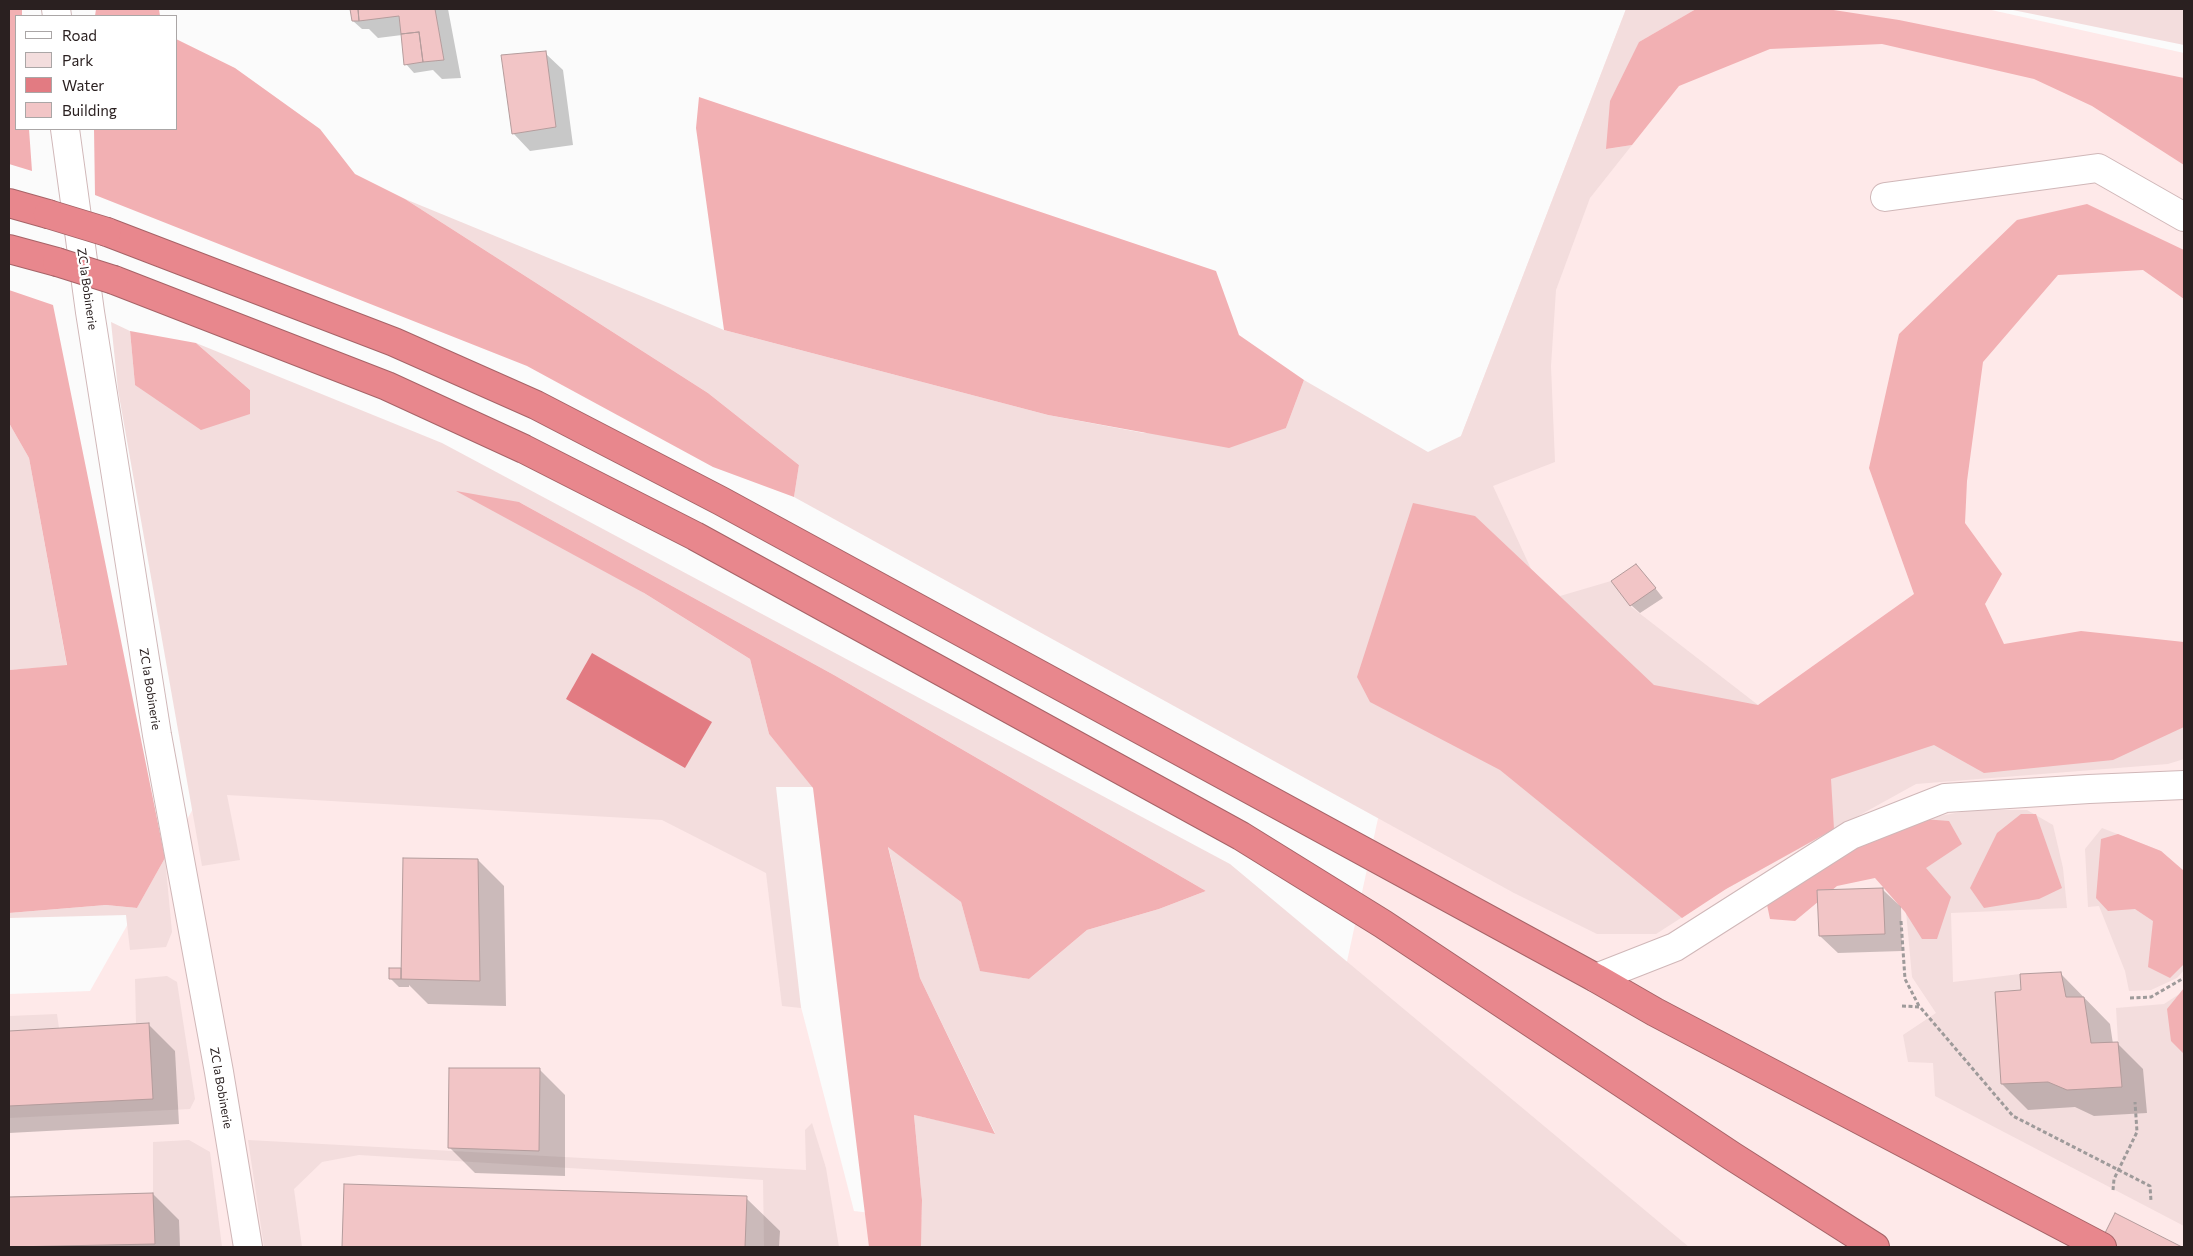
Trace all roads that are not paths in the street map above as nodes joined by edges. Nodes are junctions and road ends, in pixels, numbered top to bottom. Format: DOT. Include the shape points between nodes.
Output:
graph roads {
  1 [pos="65,130"];
  2 [pos="1885,197"];
  3 [pos="9,203"];
  4 [pos="2184,217"];
  5 [pos="9,249"];
  6 [pos="2184,785"];
  7 [pos="1596,978"];
  8 [pos="248,1247"];
  9 [pos="1875,1247"];
  10 [pos="2102,1247"];
  1 -- 8 [label="street, ZC la Bobinerie" via="90,312 155,725"];
  2 -- 4 [label="street" via="2098,168"];
  3 -- 7 [label="highway, bridge" via="107,232 394,342 536,405 721,501"];
  5 -- 9 [label="highway, bridge" via="114,280 387,386 524,449 695,536 1215,822 1383,924"];
  6 -- 7 [label="street" via="1945,798 1851,835 1675,947"];
  7 -- 10 [label="highway" via="1664,1017"];
}
